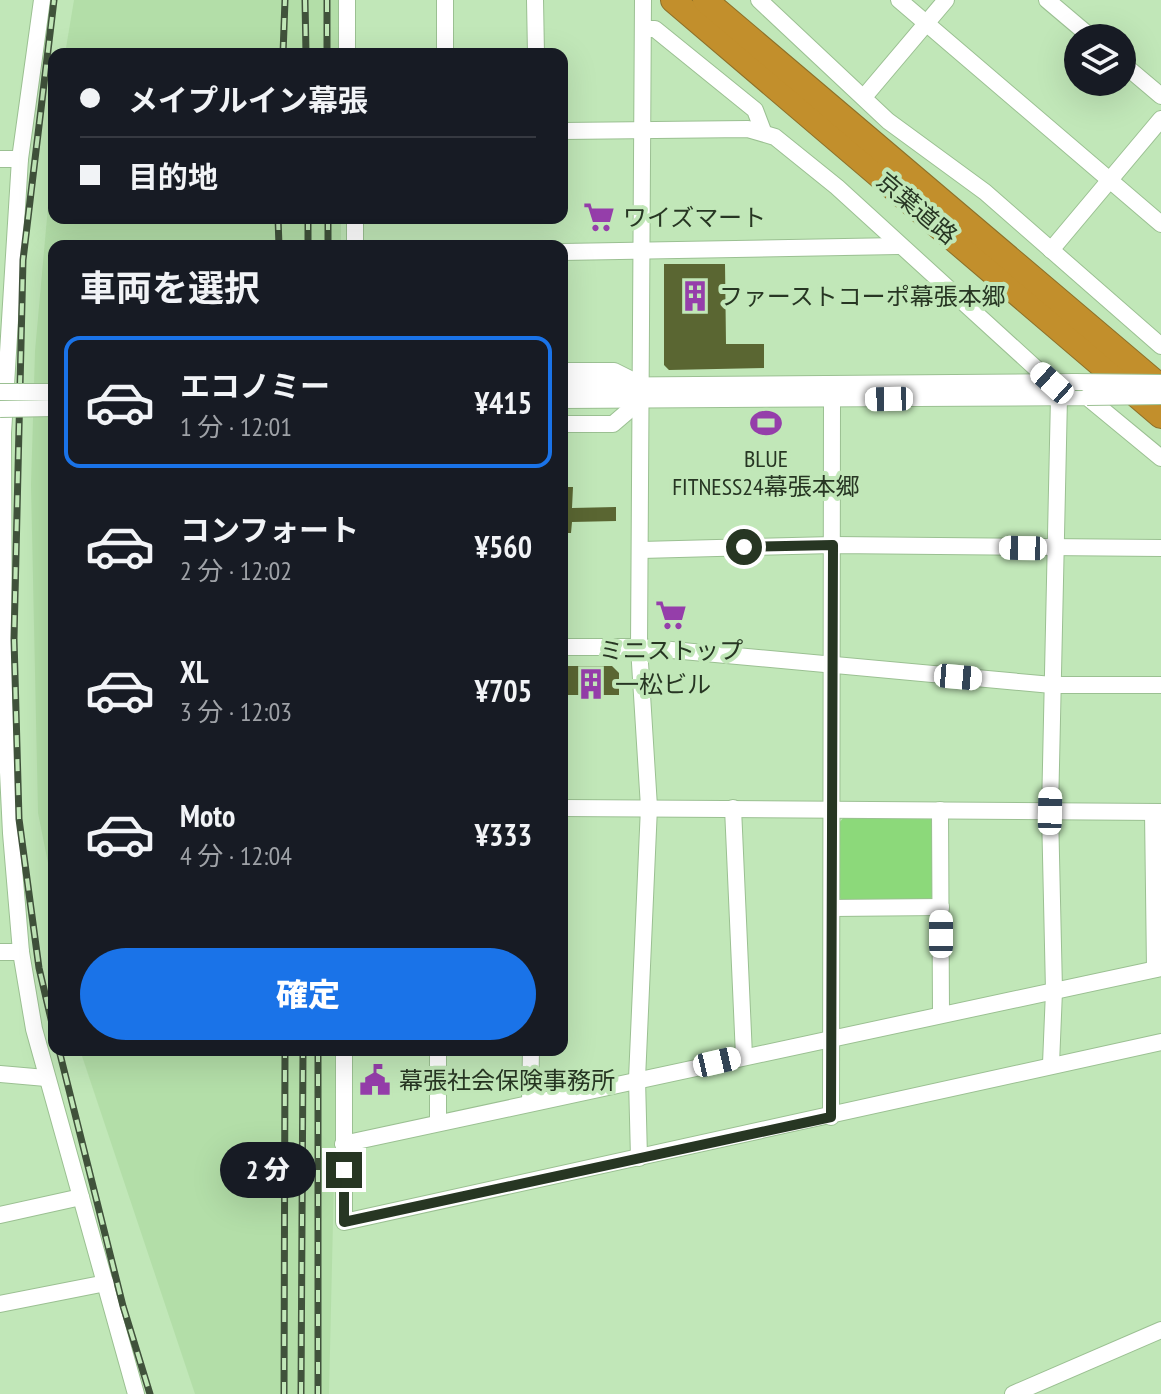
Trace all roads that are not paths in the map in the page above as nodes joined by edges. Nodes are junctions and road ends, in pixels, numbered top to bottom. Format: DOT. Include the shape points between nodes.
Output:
graph roads {
  1 [pos="42,0"];
  2 [pos="347,0"];
  3 [pos="445,0"];
  4 [pos="535,0"];
  5 [pos="643,0"];
  6 [pos="673,0"];
  7 [pos="705,0"];
  8 [pos="759,0"];
  9 [pos="899,0"];
  10 [pos="946,0"];
  11 [pos="1047,0"];
  12 [pos="926,23"];
  13 [pos="1075,24"];
  14 [pos="645,29"];
  15 [pos="347,48"];
  16 [pos="445,48"];
  17 [pos="536,48"];
  18 [pos="1136,75"];
  19 [pos="1161,96"];
  20 [pos="864,97"];
  21 [pos="1161,119"];
  22 [pos="643,129"];
  23 [pos="568,131"];
  24 [pos="763,131"];
  25 [pos="0,159"];
  26 [pos="20,159"];
  27 [pos="1109,179"];
  28 [pos="1161,224"];
  29 [pos="899,246"];
  30 [pos="1051,250"];
  31 [pos="642,251"];
  32 [pos="568,252"];
  33 [pos="1161,346"];
  34 [pos="568,371"];
  35 [pos="3,372"];
  36 [pos="1161,385"];
  37 [pos="568,387"];
  38 [pos="1056,390"];
  39 [pos="0,392"];
  40 [pos="48,392"];
  41 [pos="598,393"];
  42 [pos="641,393"];
  43 [pos="1161,396"];
  44 [pos="1087,397"];
  45 [pos="568,399"];
  46 [pos="832,400"];
  47 [pos="48,408"];
  48 [pos="0,409"];
  49 [pos="1161,416"];
  50 [pos="568,424"];
  51 [pos="1,433"];
  52 [pos="1161,458"];
  53 [pos="833,545"];
  54 [pos="1161,548"];
  55 [pos="1054,549"];
  56 [pos="641,550"];
  57 [pos="568,647"];
  58 [pos="639,647"];
  59 [pos="832,666"];
  60 [pos="1052,685"];
  61 [pos="1161,685"];
  62 [pos="2,691"];
  63 [pos="649,807"];
  64 [pos="568,808"];
  65 [pos="733,808"];
  66 [pos="832,810"];
  67 [pos="940,810"];
  68 [pos="1050,811"];
  69 [pos="1157,812"];
  70 [pos="5,833"];
  71 [pos="941,907"];
  72 [pos="832,908"];
  73 [pos="0,952"];
  74 [pos="21,952"];
  75 [pos="1158,968"];
  76 [pos="1054,991"];
  77 [pos="941,1014"];
  78 [pos="832,1036"];
  79 [pos="1161,1042"];
  80 [pos="344,1056"];
  81 [pos="438,1056"];
  82 [pos="531,1056"];
  83 [pos="744,1056"];
  84 [pos="1051,1064"];
  85 [pos="0,1074"];
  86 [pos="46,1078"];
  87 [pos="637,1079"];
  88 [pos="530,1102"];
  89 [pos="831,1117"];
  90 [pos="438,1123"];
  91 [pos="343,1144"];
  92 [pos="639,1158"];
  93 [pos="81,1197"];
  94 [pos="0,1215"];
  95 [pos="106,1283"];
  96 [pos="0,1304"];
  97 [pos="1161,1330"];
  98 [pos="136,1394"];
  99 [pos="1013,1394"];
  1 -- 26 [label="street"];
  2 -- 15 [label="street"];
  3 -- 16 [label="street"];
  4 -- 17 [label="street"];
  5 -- 14 [label="street"];
  6 -- 49 [label="highway, 京葉道路"];
  7 -- 36 [label="highway, 京葉道路"];
  8 -- 20 [label="street"];
  9 -- 12 [label="street"];
  10 -- 12 [label="street"];
  11 -- 13 [label="street"];
  12 -- 20 [label="street"];
  12 -- 27 [label="street"];
  14 -- 22 [label="street"];
  14 -- 24 [label="street" via="655,29 755,110"];
  18 -- 19 [label="street"];
  20 -- 30 [label="street"];
  21 -- 27 [label="street"];
  22 -- 23 [label="street"];
  22 -- 24 [label="street"];
  22 -- 31 [label="street"];
  24 -- 29 [label="street" via="837,187"];
  25 -- 26 [label="street"];
  26 -- 35 [label="street"];
  27 -- 28 [label="street"];
  27 -- 30 [label="street"];
  29 -- 31 [label="street"];
  29 -- 38 [label="street"];
  30 -- 33 [label="street"];
  31 -- 32 [label="street"];
  31 -- 42 [label="street"];
  34 -- 42 [label="street" via="614,371"];
  35 -- 51 [label="street"];
  36 -- 38 [label="street, bridge" via="1075,382"];
  37 -- 41 [label="street"];
  38 -- 42 [label="street"];
  38 -- 44 [label="street"];
  38 -- 46 [label="street"];
  38 -- 55 [label="street"];
  39 -- 40 [label="street, bridge"];
  41 -- 42 [label="street"];
  41 -- 45 [label="street"];
  42 -- 46 [label="street"];
  42 -- 50 [label="street" via="613,424"];
  42 -- 56 [label="street"];
  43 -- 44 [label="street, bridge"];
  44 -- 52 [label="street"];
  46 -- 53 [label="street"];
  47 -- 48 [label="street, bridge"];
  51 -- 62 [label="street"];
  53 -- 55 [label="street"];
  53 -- 56 [label="street"];
  53 -- 59 [label="street"];
  54 -- 55 [label="street"];
  55 -- 60 [label="street"];
  56 -- 58 [label="street"];
  57 -- 58 [label="street"];
  58 -- 59 [label="street"];
  58 -- 63 [label="street"];
  59 -- 60 [label="street"];
  59 -- 66 [label="street"];
  60 -- 61 [label="street"];
  60 -- 68 [label="street"];
  62 -- 70 [label="street"];
  63 -- 64 [label="street"];
  63 -- 65 [label="street"];
  63 -- 87 [label="street"];
  65 -- 66 [label="street"];
  65 -- 83 [label="street"];
  66 -- 67 [label="street"];
  66 -- 72 [label="street"];
  67 -- 68 [label="street"];
  67 -- 71 [label="street"];
  68 -- 69 [label="street"];
  68 -- 76 [label="street"];
  69 -- 75 [label="street"];
  70 -- 74 [label="street"];
  71 -- 72 [label="street"];
  71 -- 77 [label="street"];
  72 -- 78 [label="street"];
  73 -- 74 [label="street"];
  74 -- 86 [label="street"];
  75 -- 76 [label="street"];
  76 -- 77 [label="street"];
  76 -- 84 [label="street"];
  77 -- 78 [label="street"];
  78 -- 83 [label="street"];
  78 -- 89 [label="street"];
  79 -- 84 [label="street"];
  80 -- 91 [label="street"];
  81 -- 90 [label="street"];
  82 -- 88 [label="street"];
  83 -- 87 [label="street"];
  84 -- 89 [label="street"];
  85 -- 86 [label="street"];
  86 -- 93 [label="street"];
  87 -- 88 [label="street"];
  87 -- 92 [label="street"];
  88 -- 90 [label="street"];
  89 -- 92 [label="street"];
  90 -- 91 [label="street"];
  91 -- 92 [label="street" via="344,1222"];
  93 -- 94 [label="street"];
  93 -- 95 [label="street"];
  95 -- 96 [label="street"];
  95 -- 98 [label="street"];
  97 -- 99 [label="street"];
}
